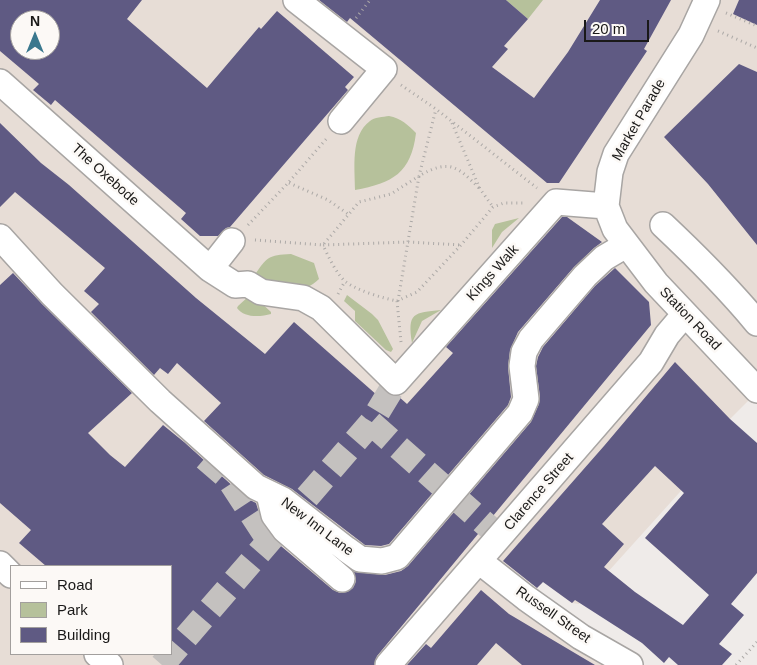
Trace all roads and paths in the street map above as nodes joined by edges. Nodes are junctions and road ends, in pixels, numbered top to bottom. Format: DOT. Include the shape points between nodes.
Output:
graph roads {
  1 [pos="296,0"];
  2 [pos="370,0"];
  3 [pos="703,9"];
  4 [pos="360,12"];
  5 [pos="757,26"];
  6 [pos="757,48"];
  7 [pos="384,69"];
  8 [pos="0,82"];
  9 [pos="436,109"];
  10 [pos="342,121"];
  11 [pos="451,121"];
  12 [pos="420,176"];
  13 [pos="288,183"];
  14 [pos="480,189"];
  15 [pos="556,202"];
  16 [pos="606,206"];
  17 [pos="494,207"];
  18 [pos="348,214"];
  19 [pos="663,225"];
  20 [pos="0,237"];
  21 [pos="232,241"];
  22 [pos="408,242"];
  23 [pos="323,245"];
  24 [pos="461,245"];
  25 [pos="626,245"];
  26 [pos="210,269"];
  27 [pos="346,281"];
  28 [pos="339,293"];
  29 [pos="397,302"];
  30 [pos="684,315"];
  31 [pos="757,324"];
  32 [pos="550,336"];
  33 [pos="400,377"];
  34 [pos="757,390"];
  35 [pos="269,494"];
  36 [pos="479,561"];
  37 [pos="0,564"];
  38 [pos="10,574"];
  39 [pos="342,579"];
  40 [pos="757,642"];
  41 [pos="98,655"];
  42 [pos="110,665"];
  43 [pos="388,665"];
  44 [pos="630,665"];
  45 [pos="736,665"];
  1 -- 7 [label="street"];
  2 -- 4 [label="path"];
  3 -- 5 [label="path"];
  3 -- 6 [label="path"];
  3 -- 16 [label="street, Market Parade" via="690,36 616,154"];
  7 -- 9 [label="path" via="409,92"];
  7 -- 10 [label="street"];
  8 -- 26 [label="street, The Oxebode"];
  9 -- 11 [label="path"];
  9 -- 12 [label="path"];
  10 -- 13 [label="path"];
  11 -- 14 [label="path"];
  11 -- 15 [label="path"];
  12 -- 14 [label="path" via="447,165 461,170"];
  12 -- 18 [label="path" via="391,194 359,202"];
  12 -- 22 [label="path"];
  13 -- 18 [label="path" via="328,200"];
  13 -- 21 [label="path"];
  14 -- 17 [label="path"];
  15 -- 16 [label="street"];
  15 -- 17 [label="path" via="504,203"];
  15 -- 33 [label="street, Kings Walk"];
  16 -- 25 [label="street, Market Parade"];
  17 -- 24 [label="path"];
  18 -- 23 [label="path"];
  19 -- 31 [label="street"];
  20 -- 35 [label="street, New Inn Lane" via="52,294 160,401 243,477"];
  21 -- 23 [label="path"];
  21 -- 26 [label="street"];
  22 -- 23 [label="path"];
  22 -- 24 [label="path"];
  22 -- 29 [label="path"];
  23 -- 27 [label="path"];
  24 -- 29 [label="path" via="418,292"];
  25 -- 30 [label="street, Station Road"];
  25 -- 32 [label="street" via="613,270"];
  25 -- 35 [label="street, New Inn Lane" via="604,258 585,276 531,339 524,352 522,366 526,399 520,413 397,557 382,561 360,558 283,500"];
  26 -- 33 [label="street, The Oxebode" via="235,285 245,284 262,292 303,298 320,308"];
  27 -- 28 [label="path"];
  27 -- 29 [label="path"];
  29 -- 33 [label="path"];
  30 -- 34 [label="street, Station Road"];
  30 -- 36 [label="street, Clarence Street" via="651,362"];
  35 -- 39 [label="street" via="274,515 285,530"];
  36 -- 43 [label="street, Clarence Street"];
  36 -- 44 [label="street, Russell Street" via="581,637"];
  37 -- 38 [label="street"];
  40 -- 45 [label="path"];
  41 -- 42 [label="street"];
}
